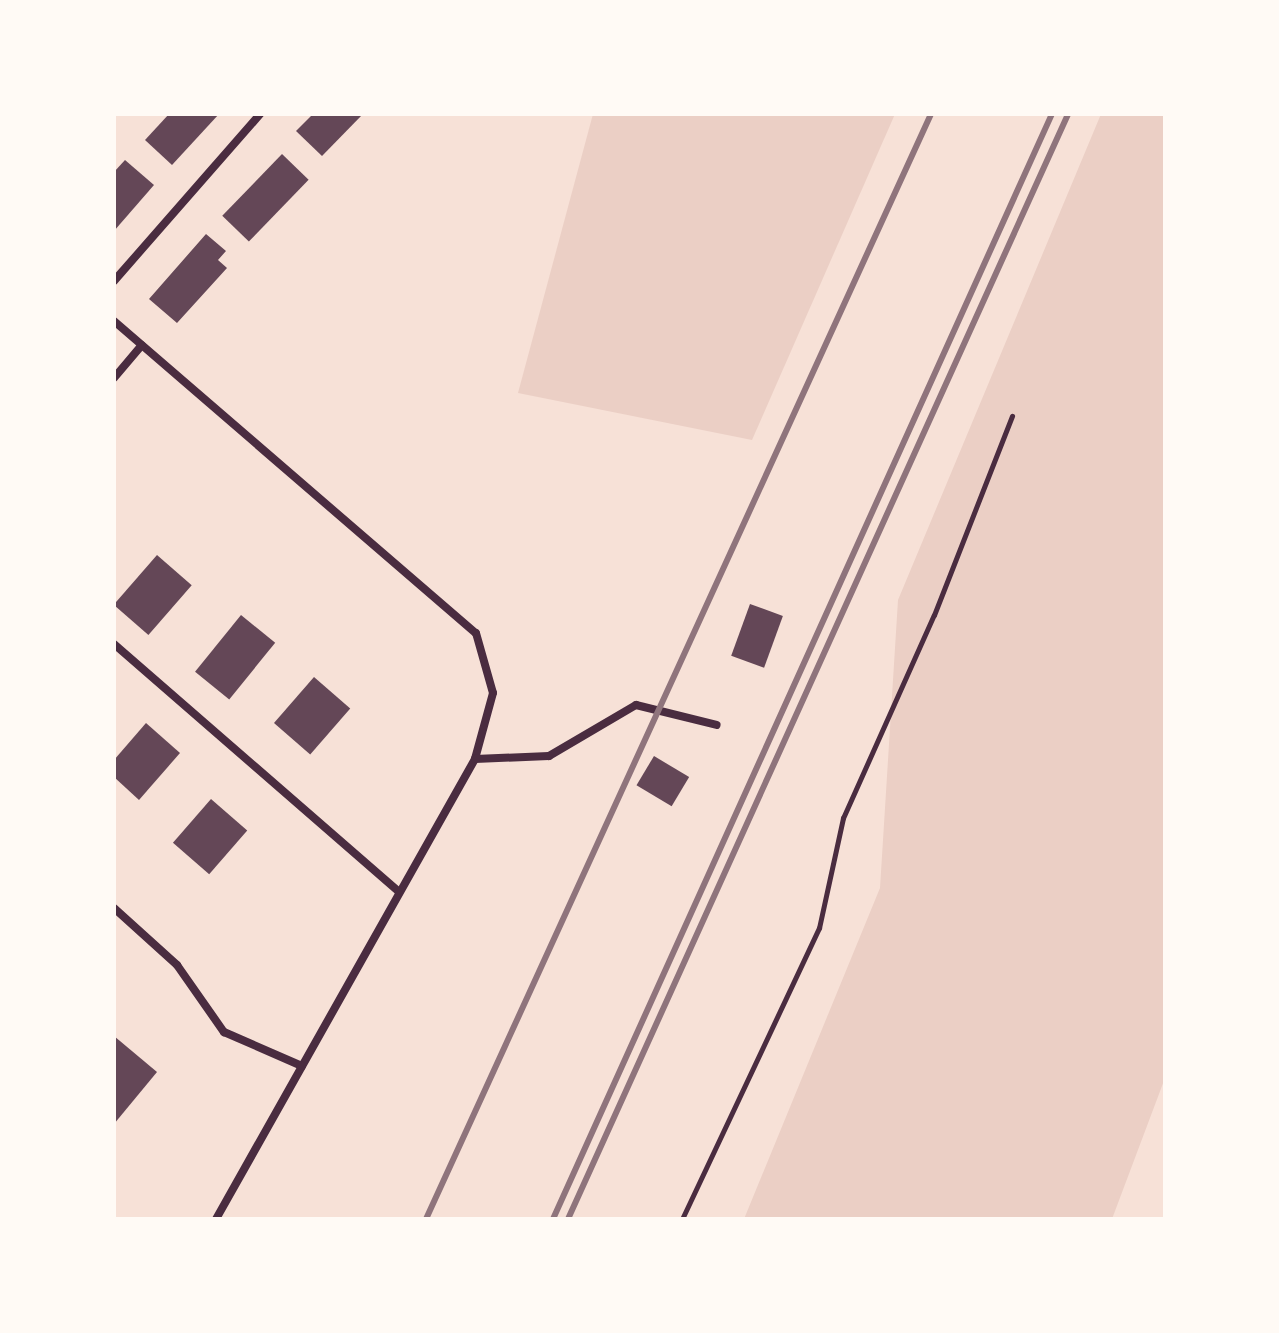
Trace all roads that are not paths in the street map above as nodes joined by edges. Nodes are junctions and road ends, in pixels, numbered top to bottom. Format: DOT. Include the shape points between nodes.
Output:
graph roads {
  1 [pos="260,114"];
  2 [pos="114,281"];
  3 [pos="114,321"];
  4 [pos="142,345"];
  5 [pos="114,378"];
  6 [pos="114,644"];
  7 [pos="717,725"];
  8 [pos="475,759"];
  9 [pos="398,891"];
  10 [pos="114,908"];
  11 [pos="302,1066"];
  12 [pos="216,1219"];
  1 -- 2 [label="street"];
  3 -- 4 [label="street"];
  4 -- 5 [label="street"];
  4 -- 8 [label="street" via="476,633 493,693"];
  6 -- 9 [label="street"];
  7 -- 8 [label="street" via="636,705 549,756"];
  8 -- 9 [label="street"];
  9 -- 11 [label="street"];
  10 -- 11 [label="street" via="177,965 224,1032"];
  11 -- 12 [label="street"];
}
